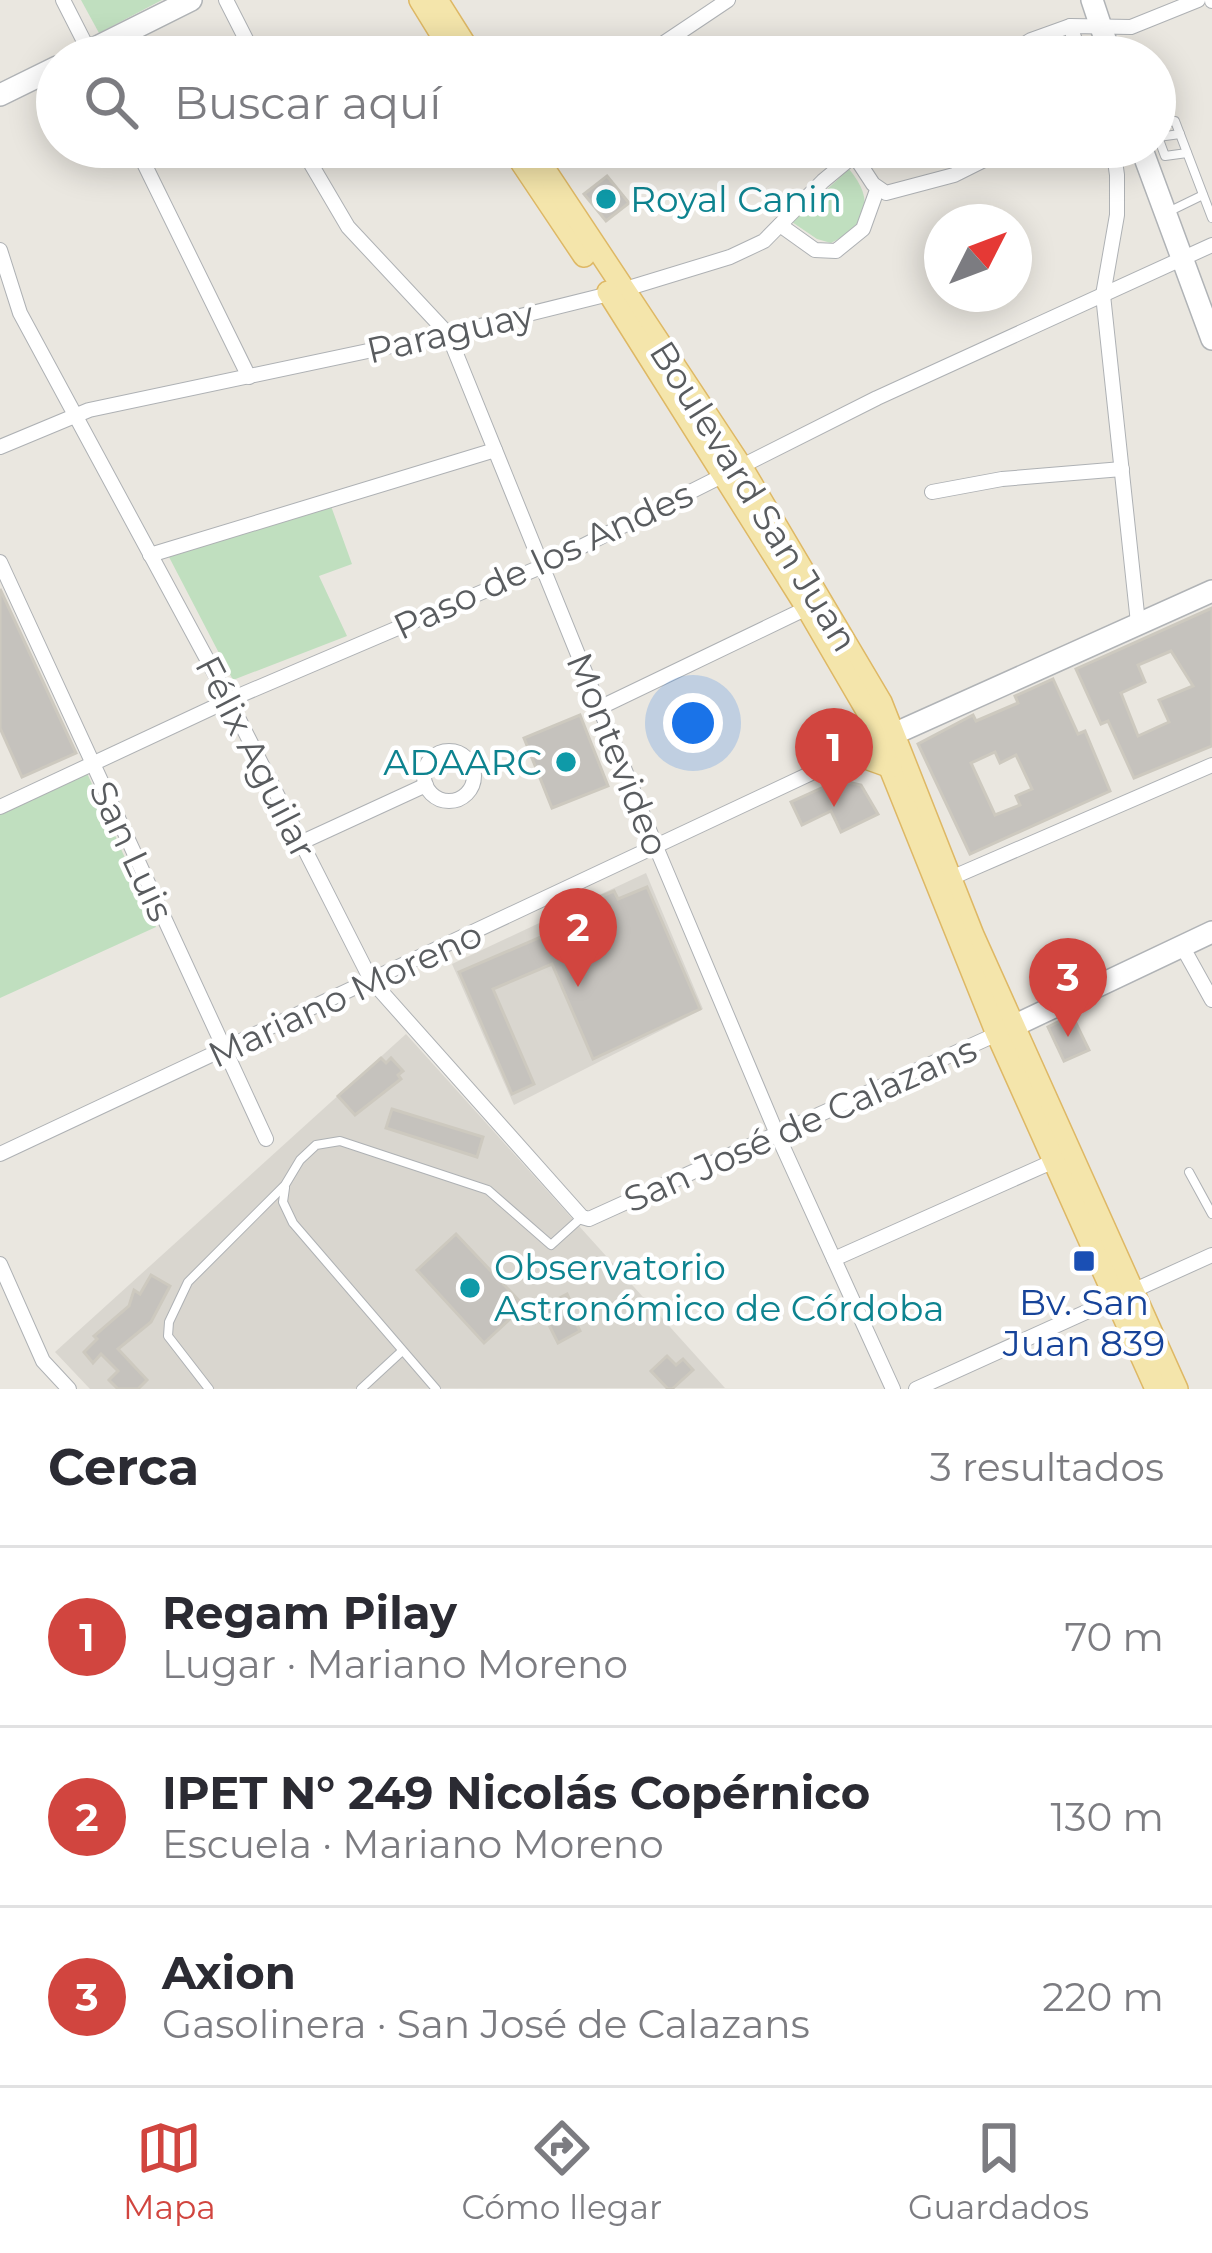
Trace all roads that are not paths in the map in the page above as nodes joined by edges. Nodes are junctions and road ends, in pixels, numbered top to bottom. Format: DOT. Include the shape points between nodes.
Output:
graph roads {
  1 [pos="63,0"];
  2 [pos="190,0"];
  3 [pos="226,0"];
  4 [pos="420,0"];
  5 [pos="437,0"];
  6 [pos="728,0"];
  7 [pos="1198,0"];
  8 [pos="1099,10"];
  9 [pos="1070,26"];
  10 [pos="78,36"];
  11 [pos="122,36"];
  12 [pos="244,36"];
  13 [pos="442,36"];
  14 [pos="459,36"];
  15 [pos="675,36"];
  16 [pos="1042,36"];
  17 [pos="1074,36"];
  18 [pos="36,77"];
  19 [pos="0,95"];
  20 [pos="1176,134"];
  21 [pos="1187,153"];
  22 [pos="1176,155"];
  23 [pos="146,168"];
  24 [pos="313,168"];
  25 [pos="527,168"];
  26 [pos="542,168"];
  27 [pos="841,168"];
  28 [pos="867,168"];
  29 [pos="965,168"];
  30 [pos="1117,168"];
  31 [pos="1157,168"];
  32 [pos="877,190"];
  33 [pos="1203,195"];
  34 [pos="1164,213"];
  35 [pos="1212,218"];
  36 [pos="780,225"];
  37 [pos="1212,245"];
  38 [pos="0,250"];
  39 [pos="1180,258"];
  40 [pos="616,292"];
  41 [pos="1103,295"];
  42 [pos="448,334"];
  43 [pos="1212,339"];
  44 [pos="249,377"];
  45 [pos="73,415"];
  46 [pos="0,446"];
  47 [pos="495,450"];
  48 [pos="1122,470"];
  49 [pos="733,471"];
  50 [pos="932,493"];
  51 [pos="150,555"];
  52 [pos="0,562"];
  53 [pos="543,566"];
  54 [pos="1212,591"];
  55 [pos="807,608"];
  56 [pos="1138,623"];
  57 [pos="229,700"];
  58 [pos="598,708"];
  59 [pos="888,736"];
  60 [pos="851,753"];
  61 [pos="92,765"];
  62 [pos="1212,765"];
  63 [pos="891,766"];
  64 [pos="426,785"];
  65 [pos="0,807"];
  66 [pos="300,843"];
  67 [pos="656,847"];
  68 [pos="951,878"];
  69 [pos="1212,932"];
  70 [pos="1182,946"];
  71 [pos="371,980"];
  72 [pos="1212,1000"];
  73 [pos="1005,1030"];
  74 [pos="225,1051"];
  75 [pos="777,1134"];
  76 [pos="266,1139"];
  77 [pos="0,1154"];
  78 [pos="1054,1161"];
  79 [pos="1189,1172"];
  80 [pos="285,1185"];
  81 [pos="1212,1214"];
  82 [pos="582,1217"];
  83 [pos="1212,1255"];
  84 [pos="834,1259"];
  85 [pos="0,1264"];
  86 [pos="1124,1294"];
  87 [pos="401,1352"];
  88 [pos="69,1389"];
  89 [pos="209,1389"];
  90 [pos="361,1389"];
  91 [pos="436,1389"];
  92 [pos="893,1389"];
  93 [pos="916,1389"];
  94 [pos="1156,1389"];
  95 [pos="1177,1389"];
  1 -- 10 [label="street"];
  2 -- 11 [label="street"];
  3 -- 12 [label="street"];
  4 -- 13 [label="main road"];
  5 -- 14 [label="main road"];
  6 -- 15 [label="street"];
  7 -- 8 [label="street" via="1131,27"];
  8 -- 9 [label="street"];
  9 -- 16 [label="street"];
  9 -- 17 [label="street"];
  18 -- 19 [label="street"];
  20 -- 21 [label="lane"];
  21 -- 22 [label="lane"];
  21 -- 33 [label="lane"];
  23 -- 44 [label="street"];
  24 -- 42 [label="street, Montevideo" via="347,227"];
  25 -- 40 [label="main road, Boulevard San Juan"];
  26 -- 40 [label="main road, Boulevard San Juan"];
  27 -- 36 [label="street, Paraguay"];
  28 -- 32 [label="street"];
  29 -- 32 [label="street" via="886,194"];
  30 -- 41 [label="street"];
  31 -- 34 [label="street"];
  32 -- 36 [label="street" via="863,230 836,250 815,250"];
  33 -- 34 [label="lane"];
  33 -- 35 [label="lane"];
  34 -- 39 [label="street"];
  36 -- 40 [label="street, Paraguay" via="751,249"];
  37 -- 39 [label="street, Paso de los Andes"];
  38 -- 45 [label="street, Félix Aguilar" via="20,313"];
  39 -- 41 [label="street, Paso de los Andes"];
  39 -- 43 [label="street"];
  40 -- 42 [label="street, Paraguay"];
  40 -- 49 [label="main road, Boulevard San Juan"];
  41 -- 48 [label="street"];
  41 -- 49 [label="street, Paso de los Andes"];
  42 -- 44 [label="street, Paraguay"];
  42 -- 47 [label="street, Montevideo"];
  44 -- 45 [label="street, Paraguay"];
  45 -- 46 [label="street, Paraguay"];
  45 -- 51 [label="street, Félix Aguilar"];
  47 -- 51 [label="street"];
  47 -- 53 [label="street, Montevideo"];
  48 -- 50 [label="street"];
  48 -- 56 [label="street"];
  49 -- 53 [label="street, Paso de los Andes"];
  49 -- 55 [label="main road, Boulevard San Juan"];
  49 -- 59 [label="main road, Boulevard San Juan"];
  51 -- 57 [label="street, Félix Aguilar"];
  52 -- 61 [label="street, San Luis"];
  53 -- 57 [label="street, Paso de los Andes"];
  53 -- 58 [label="street, Montevideo"];
  54 -- 56 [label="street, Mariano Moreno"];
  55 -- 58 [label="street"];
  55 -- 59 [label="main road, Boulevard San Juan"];
  56 -- 59 [label="street, Mariano Moreno"];
  57 -- 61 [label="street, Paso de los Andes"];
  57 -- 66 [label="street, Félix Aguilar"];
  58 -- 67 [label="street, Montevideo"];
  59 -- 60 [label="street, Mariano Moreno"];
  59 -- 63 [label="main road, Boulevard San Juan"];
  59 -- 68 [label="main road, Boulevard San Juan"];
  60 -- 63 [label="main road"];
  60 -- 67 [label="street, Mariano Moreno"];
  61 -- 65 [label="street, Paso de los Andes"];
  61 -- 74 [label="street, San Luis"];
  62 -- 68 [label="street"];
  63 -- 73 [label="main road, Boulevard San Juan"];
  64 -- 66 [label="street"];
  66 -- 71 [label="street, Félix Aguilar"];
  67 -- 71 [label="street, Mariano Moreno"];
  67 -- 75 [label="street, Montevideo"];
  68 -- 73 [label="main road, Boulevard San Juan"];
  69 -- 70 [label="street, San José de Calazans"];
  70 -- 72 [label="street"];
  70 -- 73 [label="street, San José de Calazans"];
  71 -- 74 [label="street, Mariano Moreno"];
  71 -- 82 [label="street, Félix Aguilar"];
  73 -- 75 [label="street, San José de Calazans"];
  73 -- 78 [label="main road, Boulevard San Juan"];
  73 -- 86 [label="main road, Boulevard San Juan"];
  74 -- 76 [label="street, San Luis"];
  74 -- 77 [label="street, Mariano Moreno"];
  75 -- 82 [label="street, San José de Calazans"];
  75 -- 84 [label="street, Montevideo"];
  78 -- 84 [label="street"];
  78 -- 86 [label="main road, Boulevard San Juan"];
  79 -- 81 [label="lane"];
  80 -- 82 [label="lane" via="316,1145 340,1141 488,1190 551,1245"];
  80 -- 87 [label="lane" via="293,1223"];
  80 -- 89 [label="lane" via="188,1282 169,1322 168,1336"];
  83 -- 86 [label="street"];
  84 -- 92 [label="street, Montevideo"];
  85 -- 88 [label="street" via="43,1360"];
  86 -- 93 [label="street"];
  86 -- 94 [label="main road, Boulevard San Juan"];
  86 -- 95 [label="main road, Boulevard San Juan"];
  87 -- 90 [label="lane"];
  87 -- 91 [label="lane"];
}
